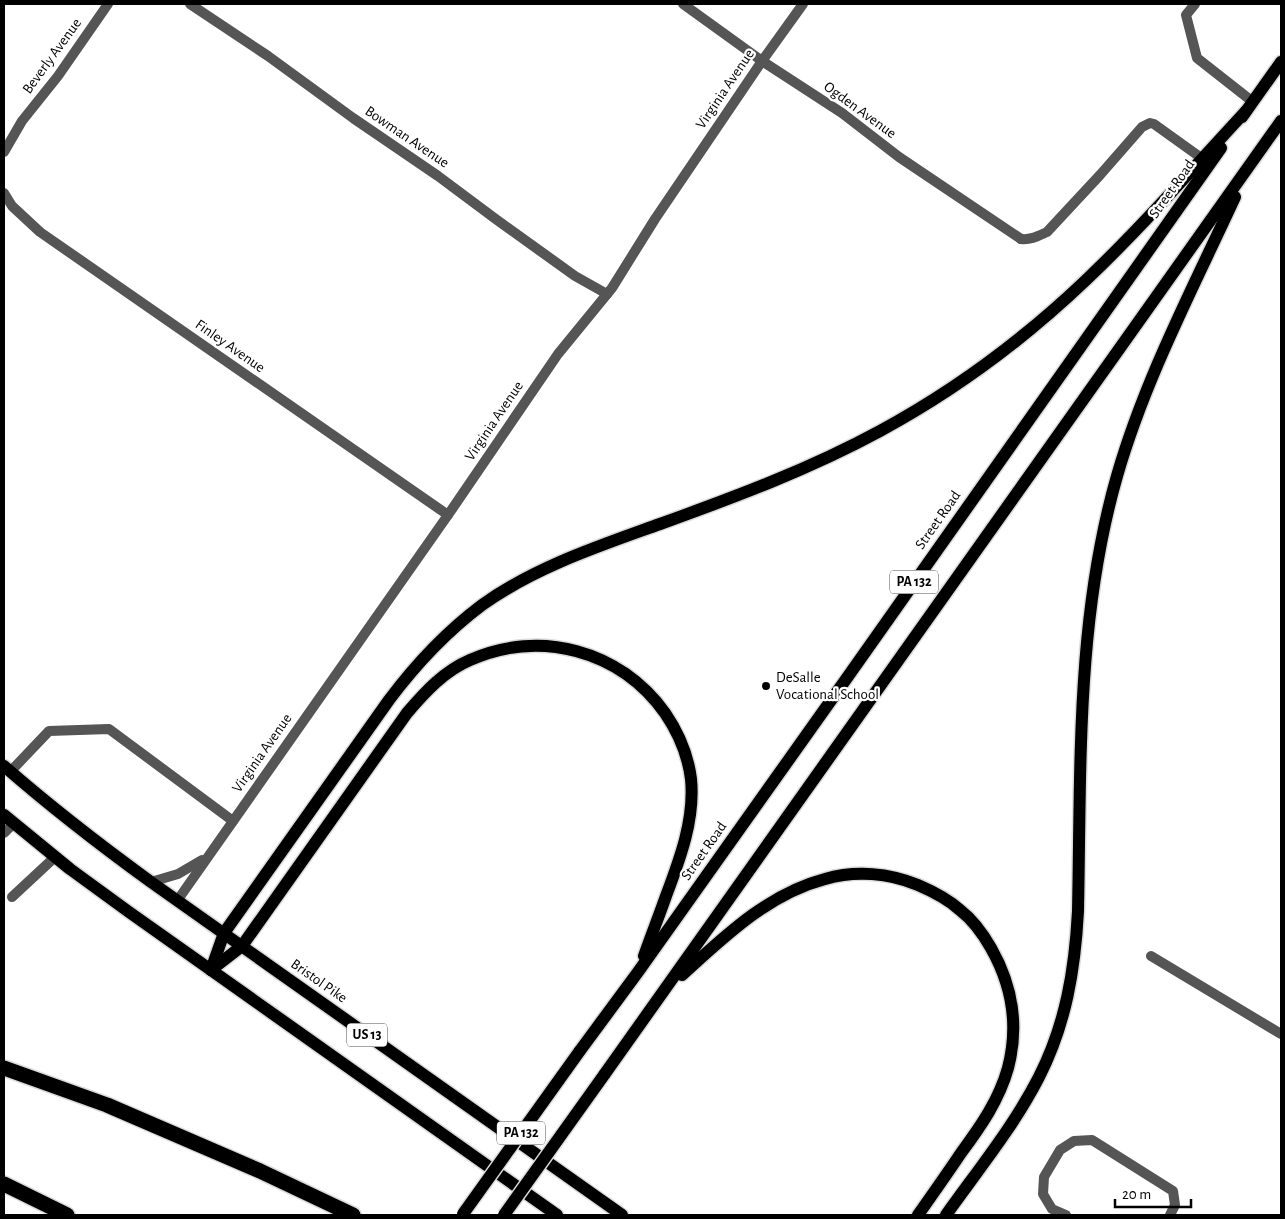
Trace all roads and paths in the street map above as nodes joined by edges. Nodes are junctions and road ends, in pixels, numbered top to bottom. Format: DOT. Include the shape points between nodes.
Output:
graph roads {
  1 [pos="108,4"];
  2 [pos="190,4"];
  3 [pos="683,4"];
  4 [pos="802,4"];
  5 [pos="1195,4"];
  6 [pos="762,61"];
  7 [pos="1281,62"];
  8 [pos="1250,106"];
  9 [pos="1281,121"];
  10 [pos="4,152"];
  11 [pos="1206,161"];
  12 [pos="1248,169"];
  13 [pos="4,193"];
  14 [pos="607,294"];
  15 [pos="448,515"];
  16 [pos="7,769"];
  17 [pos="9,819"];
  18 [pos="233,821"];
  19 [pos="4,833"];
  20 [pos="209,855"];
  21 [pos="55,857"];
  22 [pos="151,882"];
  23 [pos="12,897"];
  24 [pos="177,901"];
  25 [pos="224,934"];
  26 [pos="242,946"];
  27 [pos="1151,956"];
  28 [pos="211,970"];
  29 [pos="638,972"];
  30 [pos="665,990"];
  31 [pos="1281,1034"];
  32 [pos="4,1068"];
  33 [pos="4,1184"];
  34 [pos="67,1215"];
  35 [pos="353,1215"];
  36 [pos="463,1215"];
  37 [pos="504,1215"];
  38 [pos="557,1215"];
  39 [pos="622,1215"];
  40 [pos="918,1215"];
  41 [pos="946,1215"];
  42 [pos="1066,1215"];
  43 [pos="1170,1215"];
  1 -- 10 [label="street, Beverly Avenue" via="22,121"];
  2 -- 14 [label="street, Bowman Avenue" via="438,176 575,276"];
  3 -- 6 [label="street, Ogden Avenue"];
  4 -- 6 [label="street, Virginia Avenue"];
  5 -- 8 [label="street" via="1186,15 1197,58"];
  6 -- 11 [label="street, Ogden Avenue" via="1021,239 1028,240 1047,232 1142,127 1150,123"];
  6 -- 14 [label="street, Virginia Avenue"];
  7 -- 8 [label="main road"];
  8 -- 11 [label="main road"];
  9 -- 12 [label="main road, PA 132"];
  11 -- 25 [label="main road" via="1057,306 982,366 925,404 881,430 801,469 548,568 482,605 440,641 405,679"];
  11 -- 29 [label="main road, Street Road / PA 132"];
  12 -- 30 [label="main road, PA 132"];
  12 -- 41 [label="main road" via="1147,390 1107,517 1090,606 1086,649 1082,694 1078,912 1074,967 1061,1021 1027,1100"];
  13 -- 15 [label="street, Finley Avenue" via="12,206 40,232"];
  14 -- 15 [label="street, Virginia Avenue" via="558,354"];
  15 -- 18 [label="street, Virginia Avenue"];
  16 -- 18 [label="street" via="49,731 109,729"];
  16 -- 22 [label="main road, Bristol Pike / US 13" via="93,840"];
  17 -- 19 [label="street"];
  17 -- 21 [label="main road, US 13"];
  18 -- 20 [label="street, Virginia Avenue"];
  20 -- 22 [label="street, Virginia Avenue" via="178,874"];
  20 -- 24 [label="street, Virginia Avenue"];
  21 -- 23 [label="street"];
  21 -- 28 [label="main road, US 13"];
  22 -- 24 [label="main road, Bristol Pike / US 13"];
  24 -- 25 [label="main road, Bristol Pike / US 13"];
  25 -- 26 [label="main road, Bristol Pike / US 13"];
  25 -- 28 [label="main road"];
  26 -- 28 [label="main road"];
  26 -- 29 [label="main road" via="407,713 430,688 457,667 483,655 515,647 552,646 571,649 606,662 636,681 669,718 688,763 692,794 688,828"];
  26 -- 39 [label="main road, Bristol Pike / US 13"];
  27 -- 31 [label="street"];
  28 -- 38 [label="main road, US 13"];
  29 -- 36 [label="main road, Street Road / PA 132, bridge"];
  30 -- 37 [label="main road, PA 132, bridge"];
  30 -- 40 [label="main road" via="758,911 805,885 826,878 847,874 888,876 927,889 961,910 986,939 1004,973 1010,992 1013,1047 994,1105"];
  32 -- 35 [label="highway" via="106,1105"];
  33 -- 34 [label="highway"];
  42 -- 43 [label="street" via="1052,1209 1043,1194 1044,1176 1060,1150 1074,1141 1092,1140 1172,1191 1175,1205"];
}
